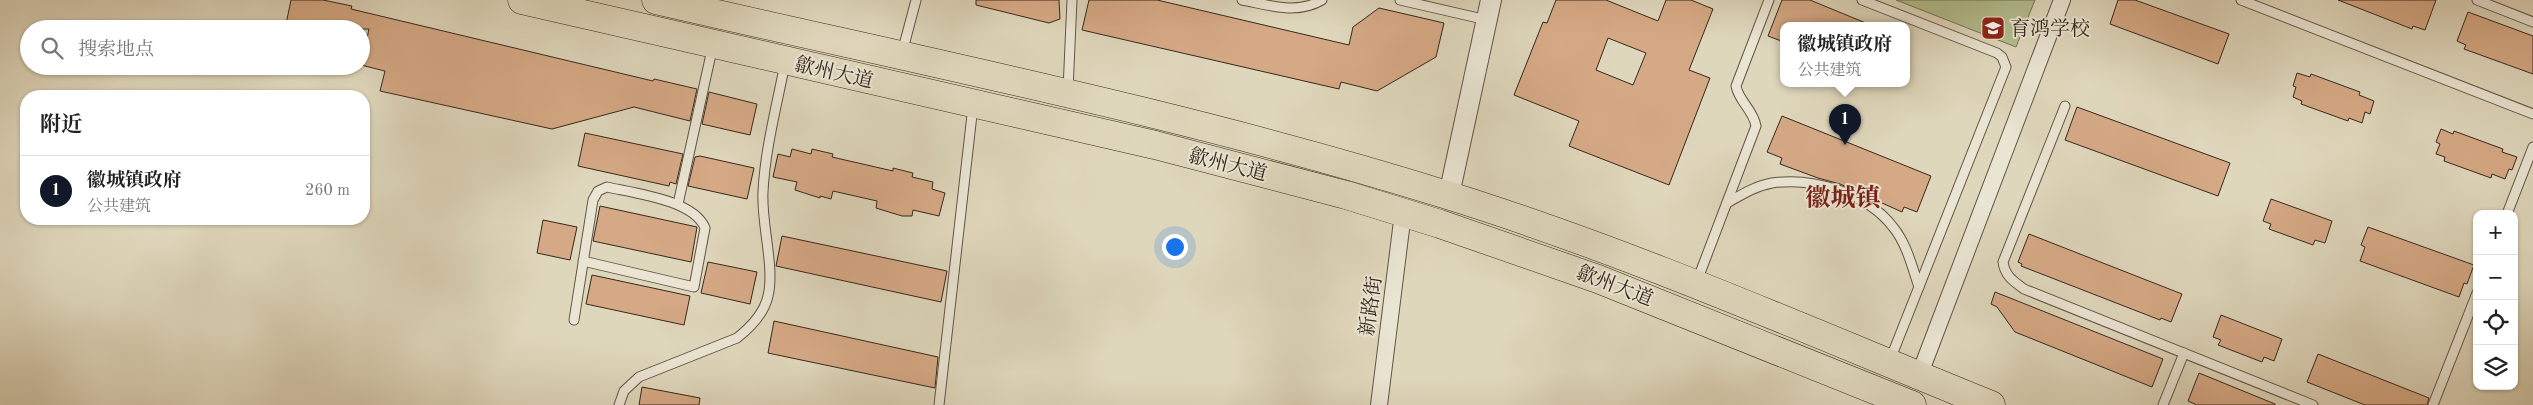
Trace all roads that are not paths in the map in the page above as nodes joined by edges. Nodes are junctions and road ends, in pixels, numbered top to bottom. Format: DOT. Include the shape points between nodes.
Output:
graph roads {
  1 [pos="522,0"];
  2 [pos="916,0"];
  3 [pos="1072,0"];
  4 [pos="1242,0"];
  5 [pos="1322,0"];
  6 [pos="1400,0"];
  7 [pos="1769,0"];
  8 [pos="1862,0"];
  9 [pos="2062,0"];
  10 [pos="2241,0"];
  11 [pos="2477,0"];
  12 [pos="672,2"];
  13 [pos="1489,10"];
  14 [pos="2533,22"];
  15 [pos="713,44"];
  16 [pos="901,56"];
  17 [pos="786,60"];
  18 [pos="1067,94"];
  19 [pos="973,104"];
  20 [pos="2064,106"];
  21 [pos="2533,114"];
  22 [pos="2533,147"];
  23 [pos="1449,195"];
  24 [pos="678,204"];
  25 [pos="1726,204"];
  26 [pos="2509,210"];
  27 [pos="1403,213"];
  28 [pos="583,261"];
  29 [pos="1695,284"];
  30 [pos="1919,287"];
  31 [pos="2474,300"];
  32 [pos="574,320"];
  33 [pos="2184,353"];
  34 [pos="1889,363"];
  35 [pos="1919,376"];
  36 [pos="619,405"];
  37 [pos="939,405"];
  38 [pos="1379,405"];
  39 [pos="1912,405"];
  40 [pos="1991,405"];
  41 [pos="2163,405"];
  42 [pos="2313,405"];
  43 [pos="2433,405"];
  1 -- 15 [label="highway, 歙州大道"];
  2 -- 16 [label="lane"];
  3 -- 18 [label="lane"];
  4 -- 5 [label="lane" via="1289,9 1308,7"];
  6 -- 13 [label="lane"];
  7 -- 25 [label="lane" via="1736,86 1740,98 1752,111 1756,126"];
  8 -- 30 [label="lane" via="1997,53 2005,61 2006,67"];
  9 -- 35 [label="street"];
  10 -- 21 [label="lane"];
  11 -- 14 [label="lane"];
  12 -- 16 [label="highway, 歙州大道"];
  13 -- 23 [label="street"];
  15 -- 17 [label="highway, 歙州大道"];
  15 -- 24 [label="lane"];
  16 -- 18 [label="highway, 歙州大道"];
  17 -- 19 [label="highway, 歙州大道"];
  17 -- 36 [label="lane" via="763,186 769,285 766,304 755,322 737,338 639,377 624,391"];
  18 -- 23 [label="highway, 歙州大道" via="1258,140"];
  19 -- 27 [label="highway, 歙州大道" via="1251,169"];
  19 -- 37 [label="lane"];
  20 -- 33 [label="lane" via="2003,262 2004,271 2024,289"];
  22 -- 26 [label="lane"];
  23 -- 29 [label="highway, 歙州大道"];
  24 -- 28 [label="lane" via="607,186 602,188 593,200"];
  24 -- 28 [label="lane" via="697,216 705,228 694,287"];
  25 -- 29 [label="lane"];
  25 -- 30 [label="lane" via="1755,188 1771,184 1806,182 1842,192 1868,206 1892,226 1905,248"];
  27 -- 38 [label="street, 新路街"];
  27 -- 39 [label="highway, 歙州大道" via="1598,278"];
  28 -- 32 [label="lane"];
  29 -- 34 [label="highway, 歙州大道"];
  30 -- 34 [label="lane"];
  31 -- 43 [label="lane"];
  33 -- 41 [label="lane"];
  33 -- 42 [label="lane"];
  34 -- 35 [label="highway, 歙州大道"];
  35 -- 40 [label="highway, 歙州大道"];
}
